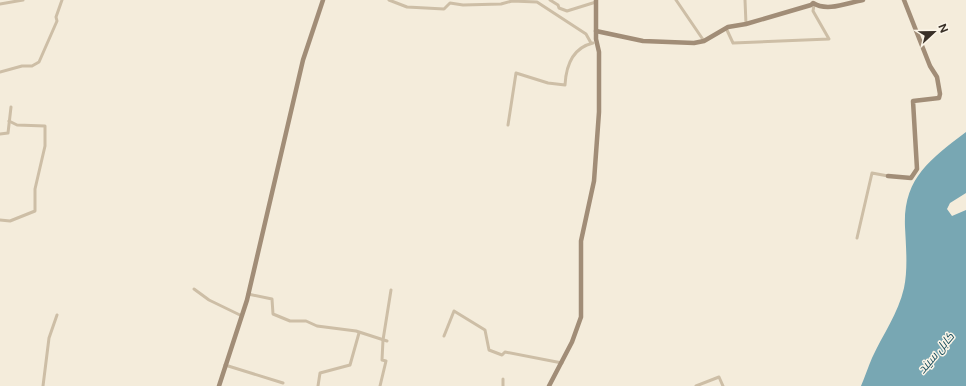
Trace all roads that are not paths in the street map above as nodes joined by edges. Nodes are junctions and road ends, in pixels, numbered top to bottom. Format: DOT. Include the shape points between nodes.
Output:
graph roads {
  1 [pos="23,0"];
  2 [pos="62,0"];
  3 [pos="323,0"];
  4 [pos="389,0"];
  5 [pos="550,0"];
  6 [pos="676,0"];
  7 [pos="745,0"];
  8 [pos="863,0"];
  9 [pos="904,0"];
  10 [pos="538,1"];
  11 [pos="596,1"];
  12 [pos="812,3"];
  13 [pos="0,4"];
  14 [pos="746,24"];
  15 [pos="726,28"];
  16 [pos="596,31"];
  17 [pos="596,41"];
  18 [pos="704,41"];
  19 [pos="591,43"];
  20 [pos="0,72"];
  21 [pos="11,107"];
  22 [pos="9,121"];
  23 [pos="508,126"];
  24 [pos="0,134"];
  25 [pos="888,176"];
  26 [pos="0,220"];
  27 [pos="857,238"];
  28 [pos="194,289"];
  29 [pos="391,290"];
  30 [pos="248,294"];
  31 [pos="57,315"];
  32 [pos="242,316"];
  33 [pos="359,333"];
  34 [pos="444,336"];
  35 [pos="383,340"];
  36 [pos="388,341"];
  37 [pos="562,362"];
  38 [pos="225,365"];
  39 [pos="503,379"];
  40 [pos="283,383"];
  41 [pos="43,386"];
  42 [pos="219,386"];
  43 [pos="318,386"];
  44 [pos="380,386"];
  45 [pos="502,386"];
  46 [pos="549,386"];
  47 [pos="696,386"];
  48 [pos="723,386"];
  1 -- 13 [label="street"];
  2 -- 20 [label="street" via="57,21 39,62 32,66"];
  3 -- 30 [label="street" via="303,60"];
  4 -- 10 [label="street" via="407,7 444,9 450,3 463,5"];
  5 -- 11 [label="street" via="567,11"];
  6 -- 18 [label="street"];
  7 -- 14 [label="street"];
  8 -- 12 [label="street" via="831,7"];
  9 -- 25 [label="street" via="930,66 937,77 940,94 939,98 914,101 917,169 914,174 911,178"];
  10 -- 19 [label="street" via="586,34"];
  11 -- 16 [label="street"];
  12 -- 14 [label="street"];
  12 -- 15 [label="street" via="813,11 829,39 734,43"];
  14 -- 15 [label="street"];
  15 -- 18 [label="street"];
  16 -- 17 [label="street"];
  16 -- 18 [label="street" via="643,42"];
  17 -- 19 [label="street"];
  17 -- 37 [label="street" via="599,52 599,112 594,181 581,241 582,317"];
  19 -- 23 [label="street" via="578,50 569,62 565,85 548,83 516,73"];
  21 -- 22 [label="street"];
  22 -- 24 [label="street" via="8,133"];
  22 -- 26 [label="street" via="17,125 45,126 45,146 35,189 35,212 10,221"];
  25 -- 27 [label="street" via="872,173"];
  28 -- 32 [label="street" via="209,300"];
  29 -- 35 [label="street"];
  30 -- 32 [label="street"];
  30 -- 33 [label="street" via="272,299 273,314 290,321 306,321 317,326"];
  31 -- 41 [label="street" via="49,338"];
  32 -- 38 [label="street"];
  33 -- 35 [label="street"];
  33 -- 43 [label="street" via="350,366 320,373"];
  34 -- 37 [label="street" via="454,311 485,330 489,350 502,355 505,352"];
  35 -- 36 [label="street"];
  35 -- 44 [label="street" via="382,360 386,361"];
  37 -- 46 [label="street"];
  38 -- 40 [label="street"];
  38 -- 42 [label="street"];
  39 -- 45 [label="street"];
  47 -- 48 [label="street" via="719,377"];
}
